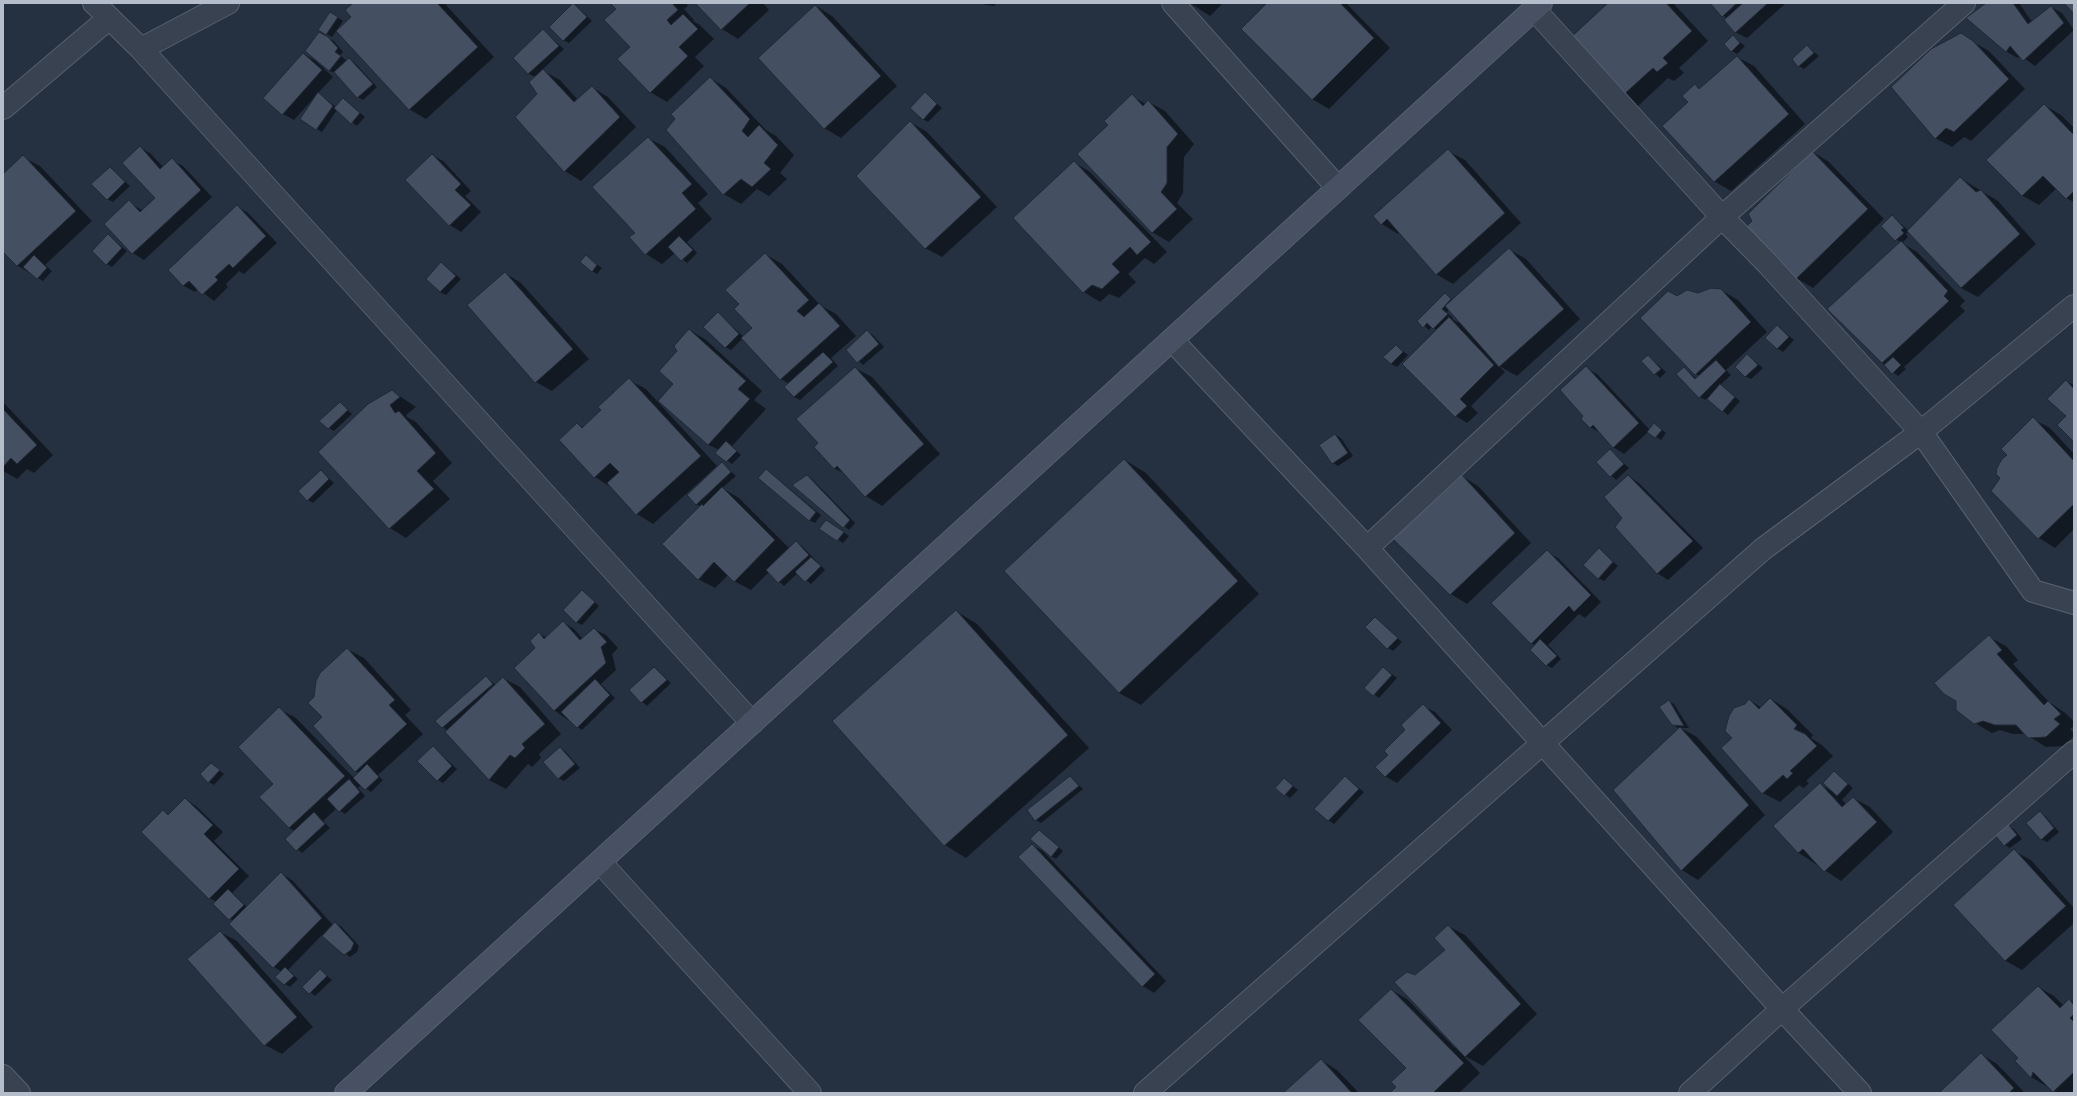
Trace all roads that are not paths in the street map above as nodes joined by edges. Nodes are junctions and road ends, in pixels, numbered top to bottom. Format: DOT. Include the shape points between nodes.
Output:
graph roads {
  1 [pos="94,3"];
  2 [pos="228,3"];
  3 [pos="1173,3"];
  4 [pos="1964,3"];
  5 [pos="1537,6"];
  6 [pos="108,19"];
  7 [pos="140,49"];
  8 [pos="3,108"];
  9 [pos="1338,188"];
  10 [pos="1722,217"];
  11 [pos="2074,306"];
  12 [pos="1172,340"];
  13 [pos="1920,432"];
  14 [pos="1367,548"];
  15 [pos="2074,603"];
  16 [pos="752,723"];
  17 [pos="1543,742"];
  18 [pos="2074,752"];
  19 [pos="600,862"];
  20 [pos="1782,1009"];
  21 [pos="3,1076"];
  22 [pos="19,1093"];
  23 [pos="346,1093"];
  24 [pos="810,1093"];
  25 [pos="1145,1093"];
  26 [pos="1690,1093"];
  27 [pos="1860,1093"];
  1 -- 6 [label="street"];
  2 -- 7 [label="street"];
  3 -- 9 [label="street"];
  4 -- 10 [label="street"];
  5 -- 9 [label="street"];
  5 -- 10 [label="street"];
  6 -- 7 [label="street"];
  6 -- 8 [label="street"];
  7 -- 16 [label="street"];
  9 -- 12 [label="street"];
  10 -- 13 [label="street"];
  10 -- 14 [label="street"];
  11 -- 13 [label="street"];
  12 -- 14 [label="street"];
  12 -- 16 [label="street"];
  13 -- 15 [label="street" via="2033,591"];
  13 -- 17 [label="street" via="1763,549"];
  14 -- 17 [label="street"];
  16 -- 19 [label="street"];
  17 -- 20 [label="street"];
  17 -- 25 [label="street"];
  18 -- 20 [label="street"];
  19 -- 23 [label="street"];
  19 -- 24 [label="street"];
  20 -- 26 [label="street"];
  20 -- 27 [label="street"];
  21 -- 22 [label="street"];
}
